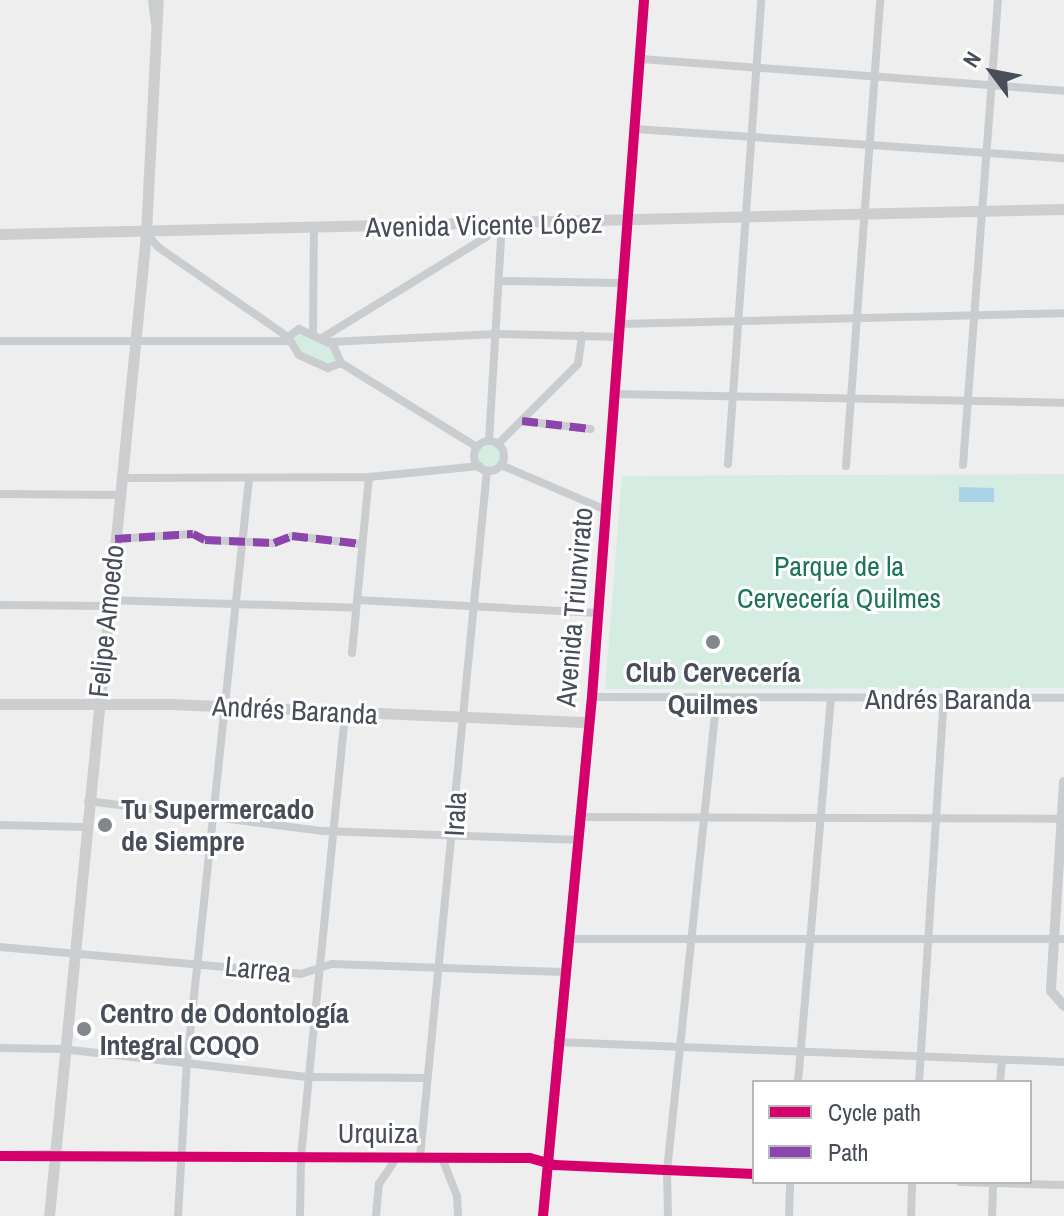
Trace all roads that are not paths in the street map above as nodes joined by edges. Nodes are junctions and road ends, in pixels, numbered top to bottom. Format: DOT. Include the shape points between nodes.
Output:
graph roads {
  1 [pos="158,0"];
  2 [pos="644,0"];
  3 [pos="761,0"];
  4 [pos="880,0"];
  5 [pos="998,0"];
  6 [pos="641,59"];
  7 [pos="756,68"];
  8 [pos="873,79"];
  9 [pos="991,87"];
  10 [pos="1064,91"];
  11 [pos="635,129"];
  12 [pos="751,136"];
  13 [pos="869,144"];
  14 [pos="986,153"];
  15 [pos="1064,158"];
  16 [pos="1064,209"];
  17 [pos="982,212"];
  18 [pos="864,214"];
  19 [pos="746,217"];
  20 [pos="628,221"];
  21 [pos="497,224"];
  22 [pos="314,228"];
  23 [pos="146,233"];
  24 [pos="0,234"];
  25 [pos="502,281"];
  26 [pos="622,283"];
  27 [pos="1064,313"];
  28 [pos="973,315"];
  29 [pos="858,317"];
  30 [pos="739,320"];
  31 [pos="620,324"];
  32 [pos="313,333"];
  33 [pos="498,334"];
  34 [pos="582,335"];
  35 [pos="618,337"];
  36 [pos="135,339"];
  37 [pos="288,339"];
  38 [pos="325,340"];
  39 [pos="0,341"];
  40 [pos="341,363"];
  41 [pos="614,394"];
  42 [pos="733,396"];
  43 [pos="851,398"];
  44 [pos="967,400"];
  45 [pos="1064,403"];
  46 [pos="522,421"];
  47 [pos="591,429"];
  48 [pos="494,442"];
  49 [pos="477,447"];
  50 [pos="728,464"];
  51 [pos="501,465"];
  52 [pos="963,465"];
  53 [pos="846,466"];
  54 [pos="483,468"];
  55 [pos="369,477"];
  56 [pos="122,478"];
  57 [pos="249,479"];
  58 [pos="0,494"];
  59 [pos="120,495"];
  60 [pos="606,510"];
  61 [pos="115,539"];
  62 [pos="241,541"];
  63 [pos="362,544"];
  64 [pos="108,603"];
  65 [pos="234,604"];
  66 [pos="357,604"];
  67 [pos="0,605"];
  68 [pos="473,608"];
  69 [pos="598,613"];
  70 [pos="352,653"];
  71 [pos="592,697"];
  72 [pos="1064,698"];
  73 [pos="717,699"];
  74 [pos="831,700"];
  75 [pos="944,700"];
  76 [pos="98,703"];
  77 [pos="0,704"];
  78 [pos="225,707"];
  79 [pos="345,712"];
  80 [pos="464,718"];
  81 [pos="589,722"];
  82 [pos="1064,782"];
  83 [pos="88,801"];
  84 [pos="579,817"];
  85 [pos="704,818"];
  86 [pos="212,819"];
  87 [pos="1063,819"];
  88 [pos="822,820"];
  89 [pos="937,821"];
  90 [pos="0,825"];
  91 [pos="84,827"];
  92 [pos="333,831"];
  93 [pos="452,837"];
  94 [pos="577,840"];
  95 [pos="691,938"];
  96 [pos="567,939"];
  97 [pos="811,939"];
  98 [pos="1059,939"];
  99 [pos="929,940"];
  100 [pos="0,947"];
  101 [pos="72,950"];
  102 [pos="197,963"];
  103 [pos="441,967"];
  104 [pos="319,968"];
  105 [pos="564,972"];
  106 [pos="1064,1006"];
  107 [pos="557,1042"];
  108 [pos="680,1047"];
  109 [pos="0,1048"];
  110 [pos="62,1049"];
  111 [pos="800,1053"];
  112 [pos="920,1057"];
  113 [pos="1002,1060"];
  114 [pos="187,1062"];
  115 [pos="1064,1062"];
  116 [pos="309,1077"];
  117 [pos="427,1078"];
  118 [pos="798,1080"];
  119 [pos="919,1080"];
  120 [pos="1000,1080"];
  121 [pos="51,1155"];
  122 [pos="0,1156"];
  123 [pos="178,1156"];
  124 [pos="301,1156"];
  125 [pos="397,1157"];
  126 [pos="420,1157"];
  127 [pos="442,1158"];
  128 [pos="544,1162"];
  129 [pos="667,1171"];
  130 [pos="752,1174"];
  131 [pos="790,1184"];
  132 [pos="912,1184"];
  133 [pos="993,1184"];
  134 [pos="1028,1184"];
  135 [pos="1064,1185"];
  136 [pos="49,1216"];
  137 [pos="178,1216"];
  138 [pos="300,1216"];
  139 [pos="376,1216"];
  140 [pos="458,1216"];
  141 [pos="543,1216"];
  142 [pos="668,1216"];
  143 [pos="789,1216"];
  144 [pos="911,1216"];
  145 [pos="992,1216"];
  1 -- 23 [label="main road, Felipe Amoedo"];
  2 -- 6 [label="street, Avenida Triunvirato"];
  3 -- 7 [label="street"];
  4 -- 8 [label="street"];
  5 -- 9 [label="street"];
  6 -- 7 [label="street"];
  6 -- 11 [label="street, Avenida Triunvirato"];
  7 -- 8 [label="street"];
  7 -- 12 [label="street"];
  8 -- 9 [label="street"];
  8 -- 13 [label="street"];
  9 -- 10 [label="street"];
  9 -- 14 [label="street"];
  11 -- 12 [label="street"];
  11 -- 20 [label="street, Avenida Triunvirato"];
  12 -- 13 [label="street"];
  12 -- 19 [label="street"];
  13 -- 14 [label="street"];
  13 -- 18 [label="street"];
  14 -- 15 [label="street"];
  14 -- 17 [label="street"];
  16 -- 17 [label="main road, Avenida Vicente López"];
  17 -- 18 [label="main road, Avenida Vicente López"];
  17 -- 28 [label="street"];
  18 -- 19 [label="main road, Avenida Vicente López"];
  18 -- 29 [label="street"];
  19 -- 20 [label="main road, Avenida Vicente López"];
  19 -- 30 [label="street"];
  20 -- 21 [label="main road, Avenida Vicente López"];
  20 -- 26 [label="street, Avenida Triunvirato"];
  21 -- 22 [label="main road, Avenida Vicente López"];
  21 -- 25 [label="street"];
  21 -- 38 [label="street" via="486,237"];
  22 -- 23 [label="main road, Avenida Vicente López"];
  22 -- 32 [label="street"];
  23 -- 24 [label="main road, Avenida Vicente López"];
  23 -- 36 [label="main road, Felipe Amoedo"];
  23 -- 37 [label="street" via="158,247"];
  25 -- 26 [label="street"];
  25 -- 33 [label="street"];
  26 -- 31 [label="street, Avenida Triunvirato"];
  27 -- 28 [label="street"];
  28 -- 29 [label="street"];
  28 -- 44 [label="street"];
  29 -- 30 [label="street"];
  29 -- 43 [label="street"];
  30 -- 31 [label="street"];
  30 -- 42 [label="street"];
  31 -- 35 [label="street, Avenida Triunvirato"];
  32 -- 37 [label="street" via="299,329"];
  32 -- 38 [label="street"];
  33 -- 34 [label="street"];
  33 -- 38 [label="street"];
  33 -- 48 [label="street"];
  34 -- 35 [label="street"];
  34 -- 46 [label="street" via="578,364"];
  35 -- 41 [label="street, Avenida Triunvirato"];
  36 -- 37 [label="street"];
  36 -- 39 [label="street"];
  36 -- 56 [label="main road, Felipe Amoedo"];
  37 -- 40 [label="street" via="317,365"];
  38 -- 40 [label="street" via="338,349"];
  40 -- 49 [label="street"];
  41 -- 42 [label="street"];
  41 -- 60 [label="street, Avenida Triunvirato"];
  42 -- 43 [label="street"];
  42 -- 50 [label="street"];
  43 -- 44 [label="street"];
  43 -- 53 [label="street"];
  44 -- 45 [label="street"];
  44 -- 52 [label="street"];
  46 -- 47 [label="street"];
  46 -- 48 [label="street"];
  48 -- 49 [label="street"];
  48 -- 51 [label="street" via="503,452"];
  49 -- 54 [label="street, Irala"];
  51 -- 54 [label="street"];
  51 -- 60 [label="street"];
  54 -- 55 [label="street"];
  54 -- 68 [label="street, Irala"];
  55 -- 57 [label="street"];
  55 -- 63 [label="street"];
  56 -- 57 [label="street"];
  56 -- 59 [label="main road, Felipe Amoedo"];
  57 -- 62 [label="street"];
  58 -- 59 [label="street"];
  59 -- 61 [label="main road, Felipe Amoedo"];
  60 -- 69 [label="street, Avenida Triunvirato"];
  61 -- 62 [label="street" via="193,534 205,540"];
  61 -- 64 [label="main road, Felipe Amoedo"];
  62 -- 63 [label="street" via="278,542 292,536"];
  62 -- 65 [label="street"];
  63 -- 66 [label="street"];
  64 -- 65 [label="street"];
  64 -- 67 [label="street"];
  64 -- 76 [label="main road, Felipe Amoedo"];
  65 -- 66 [label="street"];
  65 -- 78 [label="street"];
  66 -- 68 [label="street"];
  66 -- 70 [label="street"];
  68 -- 69 [label="street"];
  68 -- 80 [label="street, Irala"];
  69 -- 71 [label="street, Avenida Triunvirato"];
  71 -- 73 [label="street, Andrés Baranda"];
  71 -- 81 [label="street, Avenida Triunvirato"];
  72 -- 75 [label="street, Andrés Baranda"];
  73 -- 74 [label="street, Andrés Baranda"];
  73 -- 85 [label="street"];
  74 -- 75 [label="street, Andrés Baranda"];
  74 -- 88 [label="street"];
  75 -- 89 [label="street"];
  76 -- 77 [label="main road, Andrés Baranda"];
  76 -- 78 [label="main road, Andrés Baranda"];
  76 -- 83 [label="main road, Felipe Amoedo"];
  78 -- 79 [label="main road, Andrés Baranda"];
  78 -- 86 [label="street"];
  79 -- 80 [label="main road, Andrés Baranda"];
  79 -- 92 [label="street"];
  80 -- 81 [label="main road, Andrés Baranda"];
  80 -- 93 [label="street, Irala"];
  81 -- 84 [label="street, Avenida Triunvirato"];
  82 -- 87 [label="street"];
  83 -- 86 [label="street"];
  83 -- 91 [label="main road, Felipe Amoedo"];
  84 -- 85 [label="street"];
  84 -- 94 [label="street, Avenida Triunvirato"];
  85 -- 88 [label="street"];
  85 -- 95 [label="street"];
  86 -- 92 [label="street"];
  86 -- 102 [label="street"];
  87 -- 89 [label="street"];
  87 -- 98 [label="street"];
  88 -- 89 [label="street"];
  88 -- 97 [label="street"];
  89 -- 99 [label="street"];
  90 -- 91 [label="street"];
  91 -- 101 [label="main road, Felipe Amoedo"];
  92 -- 93 [label="street"];
  92 -- 104 [label="street"];
  93 -- 94 [label="street"];
  93 -- 103 [label="street, Irala"];
  94 -- 96 [label="street, Avenida Triunvirato"];
  95 -- 96 [label="street"];
  95 -- 97 [label="street"];
  95 -- 108 [label="street"];
  96 -- 105 [label="street, Avenida Triunvirato"];
  97 -- 99 [label="street"];
  97 -- 111 [label="street"];
  98 -- 99 [label="street"];
  98 -- 106 [label="street" via="1051,991"];
  99 -- 112 [label="street"];
  100 -- 101 [label="street, Larrea"];
  101 -- 102 [label="street, Larrea"];
  101 -- 110 [label="main road, Felipe Amoedo"];
  102 -- 104 [label="street, Larrea" via="301,974"];
  102 -- 114 [label="street"];
  103 -- 104 [label="street, Larrea"];
  103 -- 105 [label="street, Larrea"];
  103 -- 117 [label="street, Irala"];
  104 -- 116 [label="street"];
  105 -- 107 [label="street, Avenida Triunvirato"];
  107 -- 108 [label="street"];
  107 -- 128 [label="street, Avenida Triunvirato"];
  108 -- 111 [label="street"];
  108 -- 129 [label="street"];
  109 -- 110 [label="street"];
  110 -- 114 [label="street"];
  110 -- 121 [label="main road, Felipe Amoedo"];
  111 -- 112 [label="street"];
  111 -- 118 [label="street"];
  112 -- 113 [label="street"];
  112 -- 119 [label="street"];
  113 -- 115 [label="street"];
  113 -- 120 [label="street"];
  114 -- 116 [label="street"];
  114 -- 123 [label="street"];
  116 -- 117 [label="street"];
  116 -- 124 [label="street"];
  117 -- 126 [label="street, Irala"];
  121 -- 122 [label="street, Urquiza"];
  121 -- 123 [label="street, Urquiza"];
  121 -- 136 [label="main road, Felipe Amoedo"];
  123 -- 124 [label="street, Urquiza"];
  123 -- 137 [label="street"];
  124 -- 125 [label="street, Urquiza"];
  124 -- 138 [label="street"];
  125 -- 126 [label="street, Urquiza"];
  125 -- 139 [label="street" via="379,1184"];
  126 -- 127 [label="street, Urquiza"];
  127 -- 128 [label="street, Urquiza"];
  127 -- 140 [label="street" via="457,1196"];
  128 -- 129 [label="street, Urquiza"];
  128 -- 141 [label="street, Avenida Triunvirato"];
  129 -- 130 [label="street, Urquiza"];
  129 -- 142 [label="street"];
  131 -- 143 [label="street"];
  132 -- 144 [label="street"];
  133 -- 145 [label="street"];
  134 -- 135 [label="street"];
}
